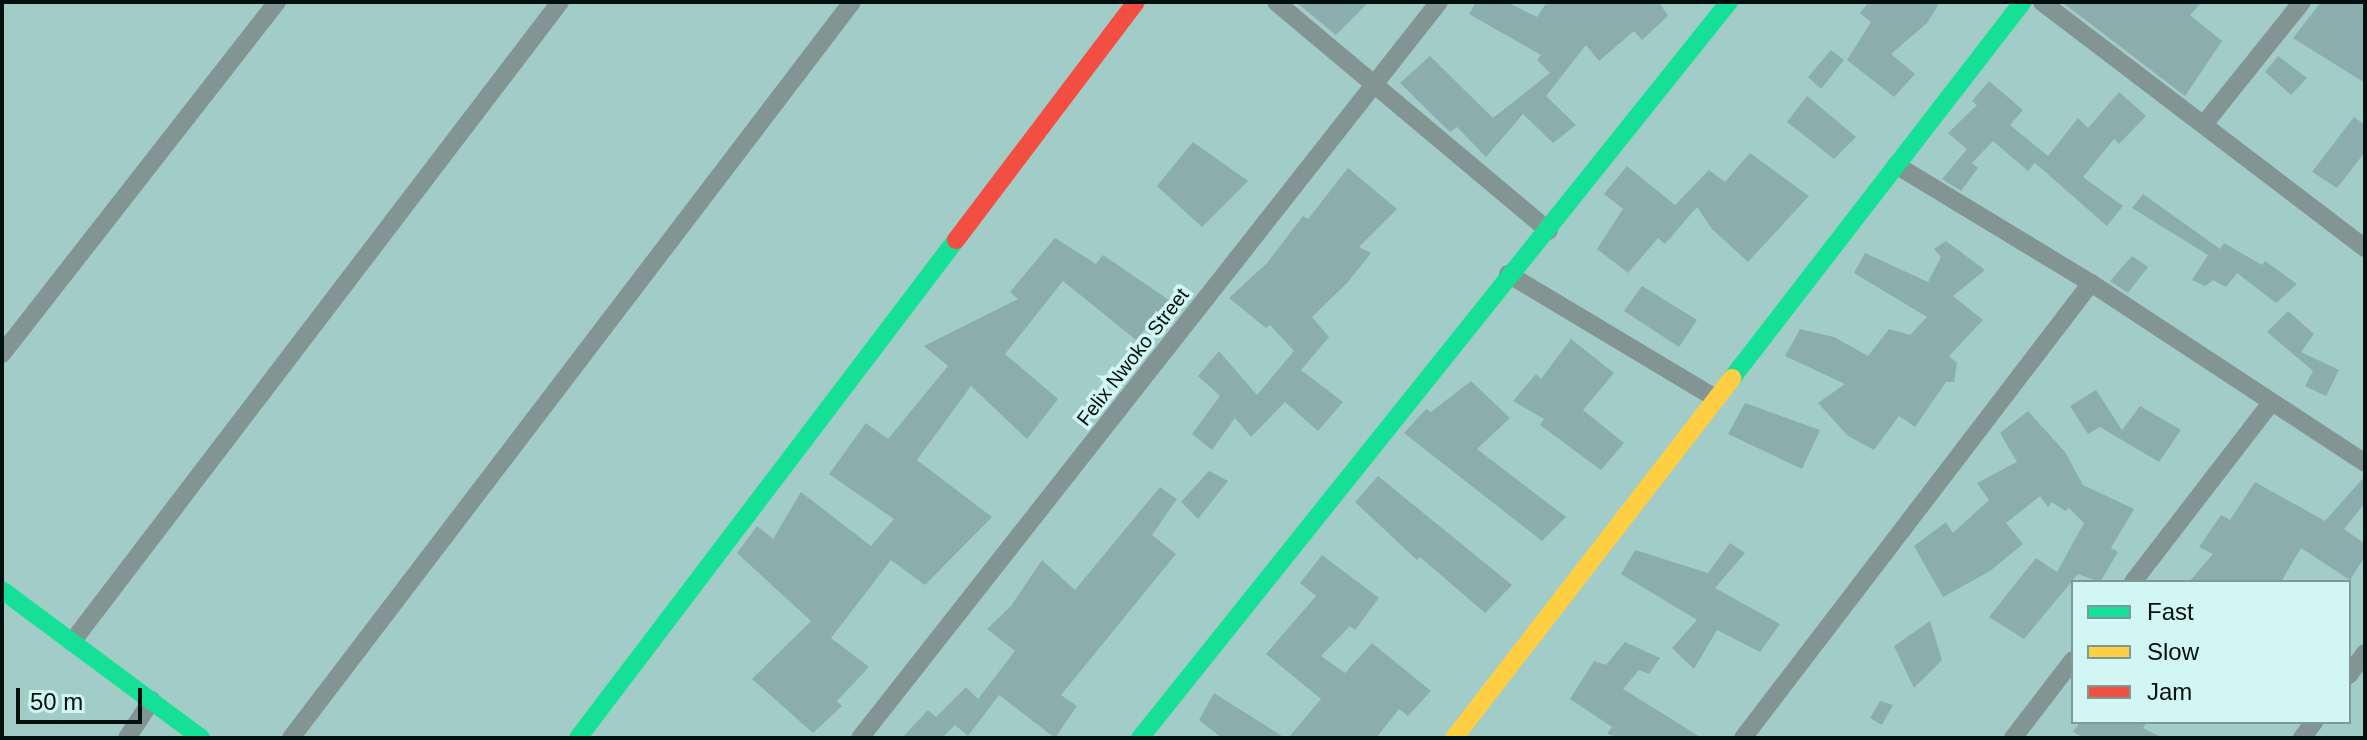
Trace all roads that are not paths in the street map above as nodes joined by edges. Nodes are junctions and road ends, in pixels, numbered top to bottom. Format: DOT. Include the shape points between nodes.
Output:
graph roads {
  1 [pos="277,2"];
  2 [pos="560,2"];
  3 [pos="852,2"];
  4 [pos="1136,2"];
  5 [pos="1276,2"];
  6 [pos="1439,2"];
  7 [pos="1729,2"];
  8 [pos="2023,2"];
  9 [pos="2042,2"];
  10 [pos="2302,2"];
  11 [pos="1373,84"];
  12 [pos="2205,123"];
  13 [pos="1896,165"];
  14 [pos="1549,231"];
  15 [pos="2365,248"];
  16 [pos="1508,274"];
  17 [pos="2091,283"];
  18 [pos="2,354"];
  19 [pos="1715,398"];
  20 [pos="2270,404"];
  21 [pos="2365,463"];
  22 [pos="2135,580"];
  23 [pos="2,590"];
  24 [pos="72,642"];
  25 [pos="2365,653"];
  26 [pos="2071,663"];
  27 [pos="2351,672"];
  28 [pos="152,700"];
  29 [pos="127,738"];
  30 [pos="201,738"];
  31 [pos="291,738"];
  32 [pos="578,738"];
  33 [pos="860,738"];
  34 [pos="1140,738"];
  35 [pos="1454,738"];
  36 [pos="1743,738"];
  37 [pos="2013,738"];
  1 -- 18 [label="street"];
  2 -- 24 [label="street"];
  3 -- 31 [label="street"];
  4 -- 32 [label="street"];
  5 -- 11 [label="street"];
  6 -- 11 [label="street, Felix Nwoko Street"];
  7 -- 14 [label="street"];
  8 -- 13 [label="street"];
  9 -- 12 [label="street"];
  10 -- 12 [label="street"];
  11 -- 14 [label="street"];
  11 -- 33 [label="street, Felix Nwoko Street"];
  12 -- 15 [label="street"];
  13 -- 17 [label="street"];
  13 -- 19 [label="street"];
  14 -- 16 [label="street"];
  16 -- 19 [label="street"];
  16 -- 34 [label="street"];
  17 -- 20 [label="street"];
  17 -- 36 [label="street"];
  19 -- 35 [label="street"];
  20 -- 21 [label="street"];
  20 -- 22 [label="street"];
  23 -- 24 [label="street"];
  24 -- 28 [label="street"];
  25 -- 27 [label="street"];
  26 -- 37 [label="street"];
  28 -- 29 [label="street"];
  28 -- 30 [label="street"];
}
